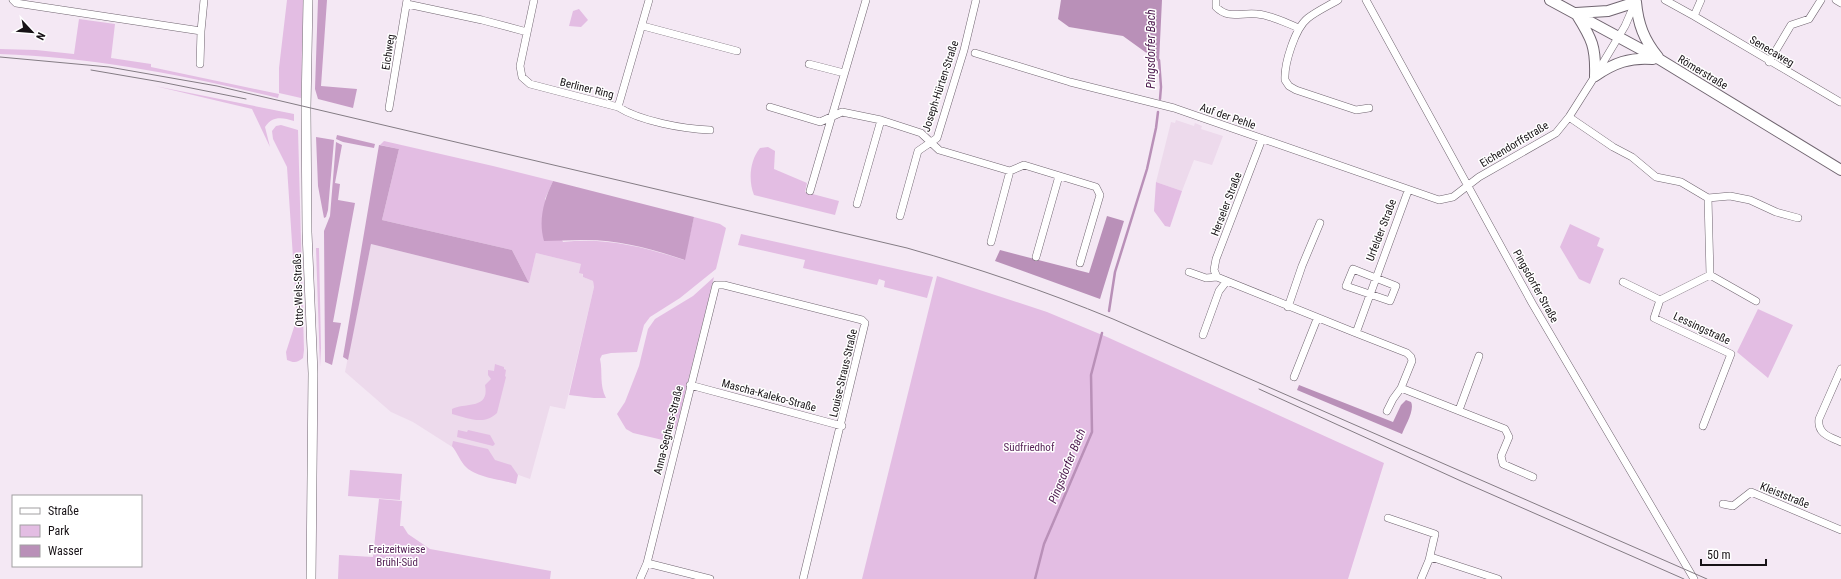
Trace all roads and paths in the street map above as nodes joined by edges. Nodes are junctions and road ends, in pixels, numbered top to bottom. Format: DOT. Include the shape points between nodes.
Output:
graph roads {
  1 [pos="204,0"];
  2 [pos="308,0"];
  3 [pos="534,0"];
  4 [pos="649,0"];
  5 [pos="866,0"];
  6 [pos="976,0"];
  7 [pos="1216,0"];
  8 [pos="1338,0"];
  9 [pos="1366,0"];
  10 [pos="1550,0"];
  11 [pos="1665,0"];
  12 [pos="1701,0"];
  13 [pos="1821,0"];
  14 [pos="1836,0"];
  15 [pos="15,1"];
  16 [pos="1636,1"];
  17 [pos="407,2"];
  18 [pos="1841,3"];
  19 [pos="1576,13"];
  20 [pos="1694,16"];
  21 [pos="643,26"];
  22 [pos="1299,28"];
  23 [pos="201,31"];
  24 [pos="527,32"];
  25 [pos="1618,37"];
  26 [pos="737,51"];
  27 [pos="975,53"];
  28 [pos="1659,60"];
  29 [pos="1769,62"];
  30 [pos="200,64"];
  31 [pos="809,64"];
  32 [pos="844,73"];
  33 [pos="1595,76"];
  34 [pos="1840,102"];
  35 [pos="618,107"];
  36 [pos="770,107"];
  37 [pos="389,108"];
  38 [pos="1369,108"];
  39 [pos="1569,117"];
  40 [pos="832,118"];
  41 [pos="881,120"];
  42 [pos="710,130"];
  43 [pos="1262,139"];
  44 [pos="931,142"];
  45 [pos="1841,170"];
  46 [pos="1010,171"];
  47 [pos="1059,176"];
  48 [pos="1468,187"];
  49 [pos="810,191"];
  50 [pos="1408,191"];
  51 [pos="1708,198"];
  52 [pos="857,204"];
  53 [pos="900,216"];
  54 [pos="1798,218"];
  55 [pos="1320,223"];
  56 [pos="991,242"];
  57 [pos="1036,257"];
  58 [pos="1080,263"];
  59 [pos="1189,272"];
  60 [pos="1710,275"];
  61 [pos="1217,277"];
  62 [pos="1375,278"];
  63 [pos="1226,282"];
  64 [pos="1623,282"];
  65 [pos="716,285"];
  66 [pos="1369,293"];
  67 [pos="1660,300"];
  68 [pos="1756,301"];
  69 [pos="1288,307"];
  70 [pos="1317,319"];
  71 [pos="1356,333"];
  72 [pos="1204,335"];
  73 [pos="1479,356"];
  74 [pos="1841,369"];
  75 [pos="1294,376"];
  76 [pos="690,385"];
  77 [pos="1401,388"];
  78 [pos="1459,410"];
  79 [pos="1387,411"];
  80 [pos="842,426"];
  81 [pos="1703,426"];
  82 [pos="1841,442"];
  83 [pos="1533,477"];
  84 [pos="1723,504"];
  85 [pos="1388,518"];
  86 [pos="1841,530"];
  87 [pos="1428,560"];
  88 [pos="647,563"];
  89 [pos="311,579"];
  90 [pos="640,579"];
  91 [pos="710,579"];
  92 [pos="803,579"];
  93 [pos="1422,579"];
  94 [pos="1498,579"];
  95 [pos="1694,579"];
  1 -- 23 [label="street"];
  2 -- 89 [label="street, Otto-Wels-Straße" via="307,232 313,372"];
  3 -- 24 [label="street, Berliner Ring"];
  4 -- 21 [label="street, Berliner Ring"];
  5 -- 32 [label="street"];
  6 -- 44 [label="street, Joseph-Hürten-Straße" via="964,50 937,138"];
  7 -- 22 [label="street" via="1216,7 1232,16 1258,14"];
  8 -- 22 [label="street" via="1307,18"];
  9 -- 48 [label="street, Pingsdorfer Straße"];
  10 -- 19 [label="main road, Römerstraße"];
  11 -- 20 [label="street, Senecaweg"];
  12 -- 20 [label="street"];
  13 -- 29 [label="street" via="1809,19 1791,25"];
  14 -- 18 [label="street"];
  15 -- 23 [label="street"];
  16 -- 19 [label="main road" via="1608,11"];
  16 -- 25 [label="street, Eichendorffstraße"];
  16 -- 28 [label="main road" via="1641,32"];
  17 -- 24 [label="street"];
  17 -- 37 [label="street, Eichweg"];
  19 -- 25 [label="main road, Römerstraße"];
  19 -- 33 [label="main road" via="1592,40 1596,56"];
  20 -- 29 [label="street, Senecaweg"];
  21 -- 26 [label="street"];
  21 -- 35 [label="street, Berliner Ring"];
  22 -- 38 [label="street" via="1285,73 1285,80 1289,86 1356,110"];
  23 -- 30 [label="street"];
  24 -- 35 [label="street, Berliner Ring" via="520,66 522,77 530,84"];
  25 -- 28 [label="main road, Römerstraße"];
  25 -- 33 [label="street, Eichendorffstraße"];
  27 -- 43 [label="street, Auf der Pehle" via="1070,82 1174,108"];
  28 -- 33 [label="main road" via="1640,58 1622,61"];
  28 -- 45 [label="main road, Römerstraße"];
  29 -- 34 [label="street, Senecaweg"];
  31 -- 32 [label="street"];
  32 -- 40 [label="street"];
  33 -- 39 [label="street, Eichendorffstraße"];
  35 -- 42 [label="street" via="629,114 690,129"];
  36 -- 40 [label="street, Joseph-Hürten-Straße" via="820,122"];
  39 -- 48 [label="street, Eichendorffstraße" via="1556,133 1479,177"];
  39 -- 51 [label="street" via="1632,157 1656,177 1681,182"];
  40 -- 41 [label="street, Joseph-Hürten-Straße" via="842,112"];
  40 -- 49 [label="street"];
  41 -- 44 [label="street, Joseph-Hürten-Straße" via="921,133"];
  41 -- 52 [label="street"];
  43 -- 50 [label="street, Auf der Pehle"];
  43 -- 61 [label="street, Herseler Straße" via="1216,259 1214,270"];
  44 -- 46 [label="street" via="939,150"];
  44 -- 53 [label="street, Joseph-Hürten-Straße" via="918,151"];
  46 -- 47 [label="street" via="1024,165"];
  46 -- 56 [label="street"];
  47 -- 57 [label="street"];
  47 -- 58 [label="street" via="1096,187 1100,195"];
  48 -- 50 [label="street, Auf der Pehle" via="1453,197 1439,200"];
  48 -- 95 [label="street, Pingsdorfer Straße" via="1532,303"];
  50 -- 62 [label="street, Urfelder Straße"];
  51 -- 54 [label="street" via="1730,196 1750,200 1776,212"];
  51 -- 60 [label="street"];
  55 -- 69 [label="street"];
  59 -- 61 [label="street" via="1206,278"];
  60 -- 67 [label="street, Lessingstraße"];
  60 -- 68 [label="street"];
  61 -- 63 [label="street"];
  62 -- 66 [label="street, Urfelder Straße"];
  62 -- 66 [label="street, Urfelder Straße" via="1396,286 1390,301"];
  62 -- 66 [label="street, Urfelder Straße" via="1353,269 1346,286"];
  63 -- 69 [label="street"];
  63 -- 72 [label="street" via="1219,292"];
  64 -- 67 [label="street"];
  65 -- 76 [label="street, Anna-Seghers-Straße"];
  65 -- 80 [label="street, Louise-Straus-Straße" via="862,320 865,323"];
  66 -- 71 [label="street, Urfelder Straße"];
  67 -- 81 [label="street, Lessingstraße" via="1654,318 1732,354"];
  69 -- 70 [label="street"];
  70 -- 71 [label="street"];
  70 -- 75 [label="street"];
  71 -- 77 [label="street" via="1407,353 1411,357 1412,361"];
  73 -- 78 [label="street"];
  74 -- 82 [label="street" via="1818,425 1823,434"];
  76 -- 80 [label="street, Mascha-Kaleko-Straße"];
  76 -- 88 [label="street, Anna-Seghers-Straße"];
  77 -- 78 [label="street"];
  77 -- 79 [label="street"];
  78 -- 83 [label="street" via="1505,429 1508,437 1501,456 1503,464"];
  80 -- 92 [label="street, Louise-Straus-Straße"];
  84 -- 86 [label="street, Kleiststraße" via="1733,506 1751,492"];
  85 -- 87 [label="street" via="1435,534"];
  87 -- 93 [label="street"];
  87 -- 94 [label="street" via="1434,558"];
  88 -- 90 [label="street, Anna-Seghers-Straße"];
  88 -- 91 [label="street"];
}
